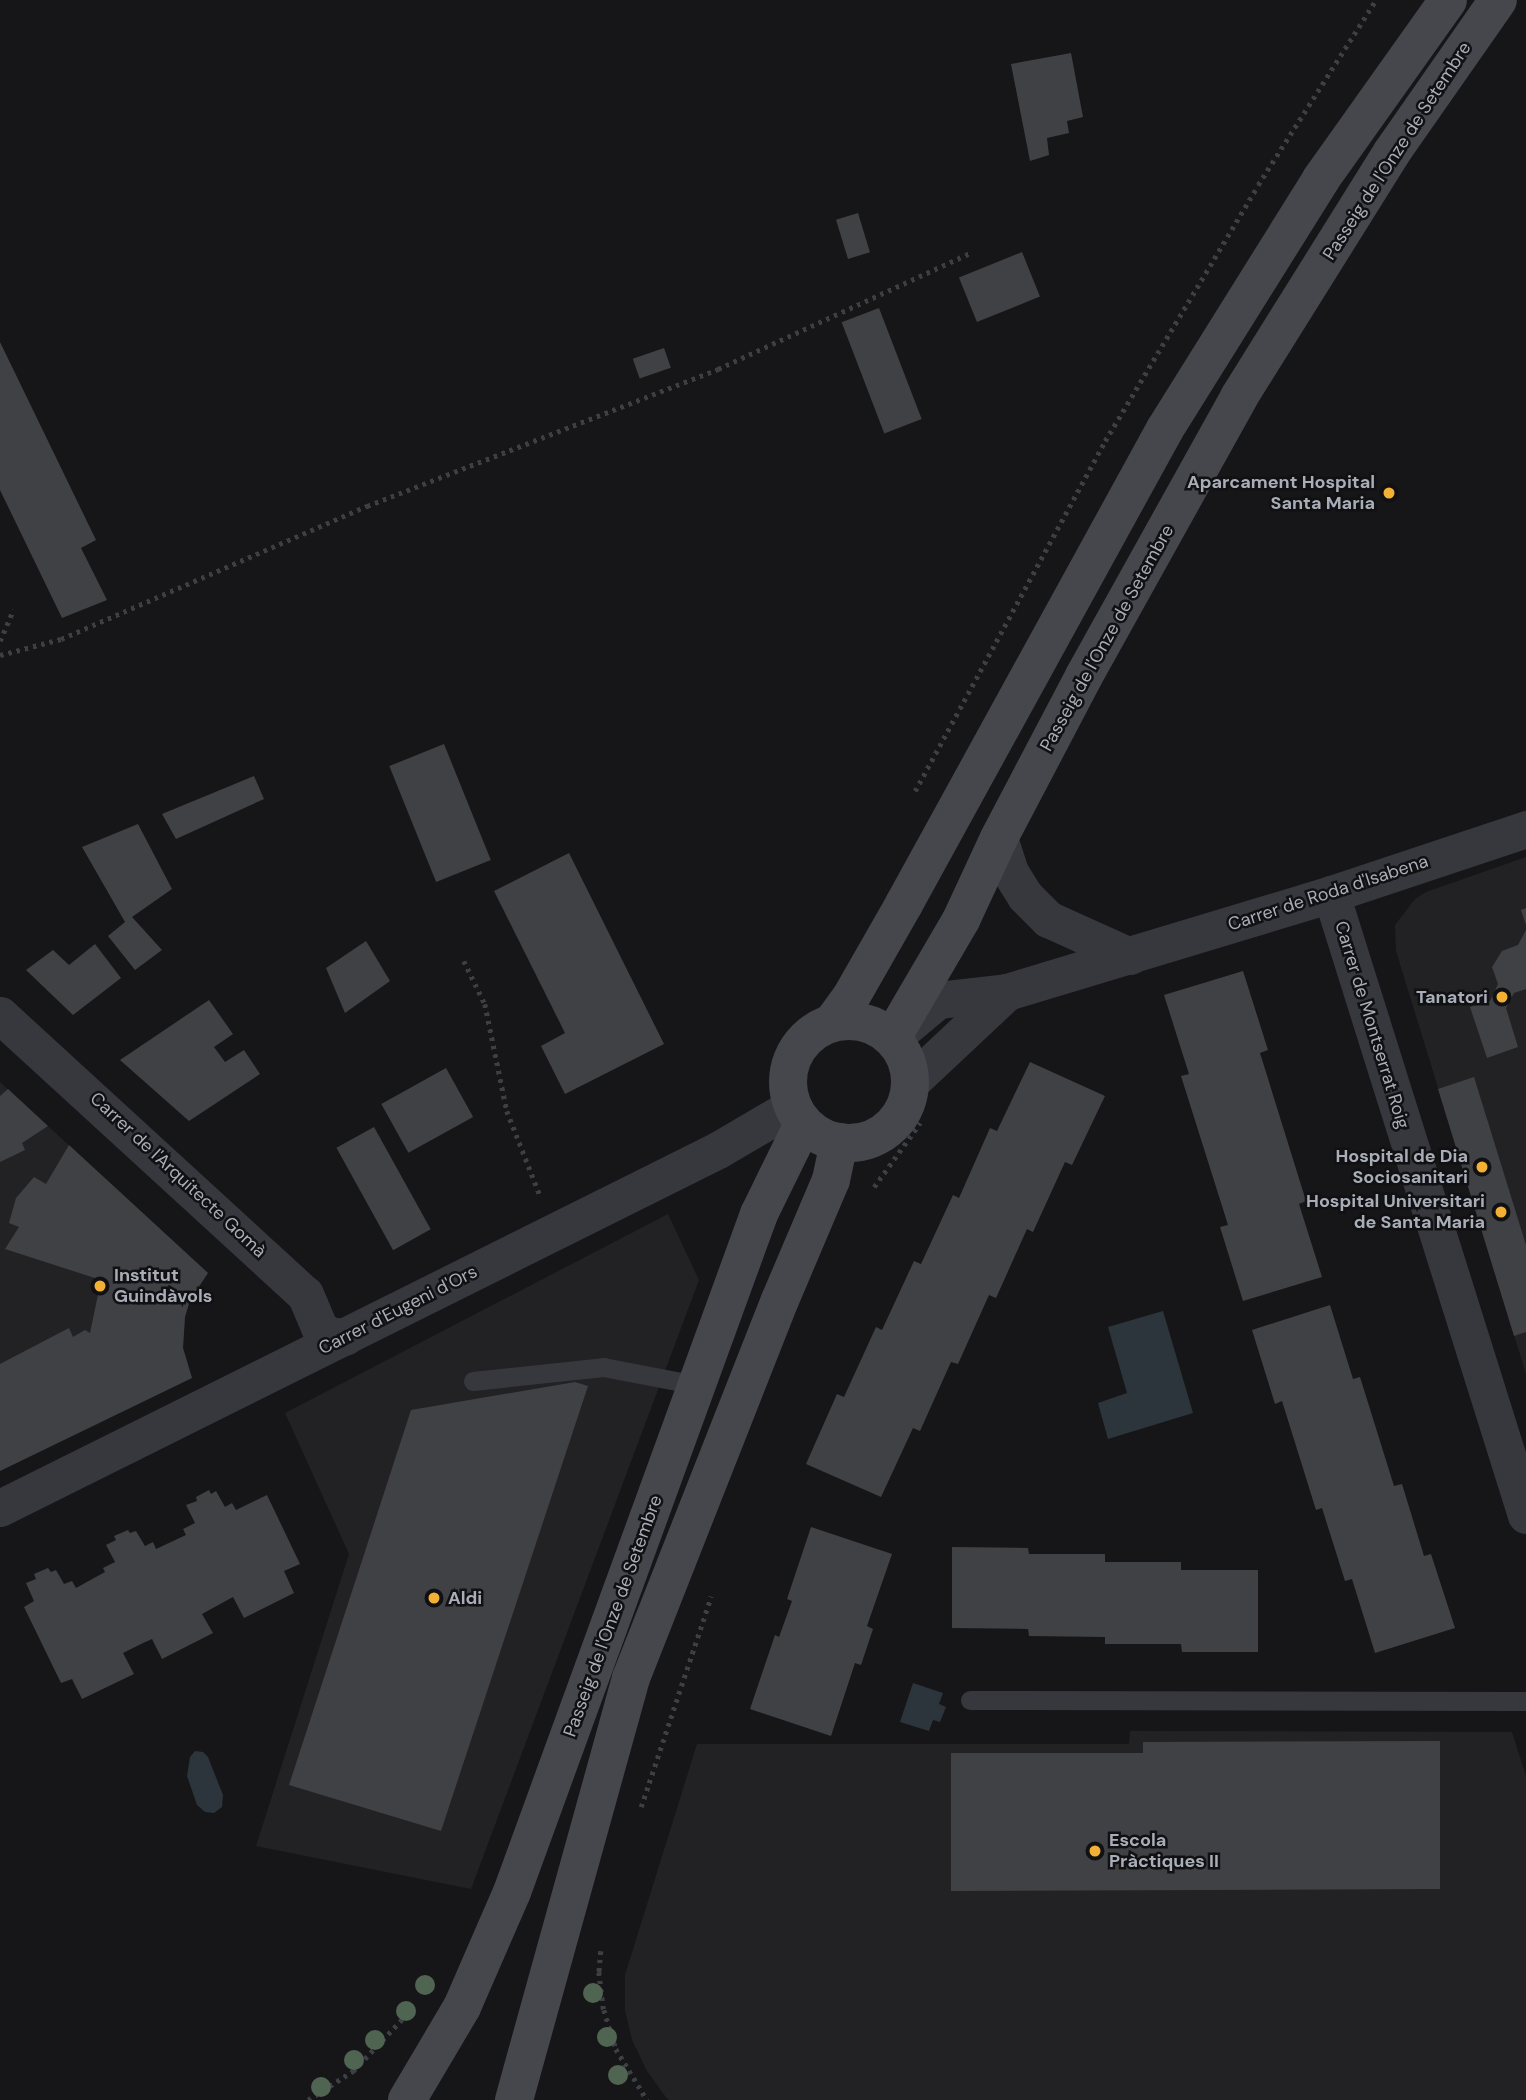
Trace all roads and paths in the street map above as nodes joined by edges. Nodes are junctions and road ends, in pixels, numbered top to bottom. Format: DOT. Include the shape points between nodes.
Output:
graph roads {
  1 [pos="1448,0"];
  2 [pos="1498,0"];
  3 [pos="972,252"];
  4 [pos="13,610"];
  5 [pos="0,641"];
  6 [pos="0,656"];
  7 [pos="1526,829"];
  8 [pos="999,838"];
  9 [pos="1331,894"];
  10 [pos="1130,956"];
  11 [pos="464,961"];
  12 [pos="1007,992"];
  13 [pos="0,1015"];
  14 [pos="832,1023"];
  15 [pos="892,1038"];
  16 [pos="910,1083"];
  17 [pos="798,1115"];
  18 [pos="923,1118"];
  19 [pos="839,1142"];
  20 [pos="870,1192"];
  21 [pos="556,1231"];
  22 [pos="345,1337"];
  23 [pos="473,1381"];
  24 [pos="697,1385"];
  25 [pos="0,1508"];
  26 [pos="1526,1515"];
  27 [pos="711,1595"];
  28 [pos="970,1700"];
  29 [pos="1526,1701"];
  30 [pos="638,1817"];
  31 [pos="407,2100"];
  32 [pos="513,2100"];
  1 -- 14 [label="street" via="1321,179 1165,429 904,904"];
  2 -- 8 [label="street, Passeig de l'Onze de Setembre" via="1392,152 1239,397"];
  3 -- 6 [label="path" via="718,369 367,506 61,639"];
  4 -- 5 [label="path"];
  7 -- 9 [label="street, Carrer de Roda d'Isabena"];
  8 -- 10 [label="street" via="1010,872 1048,919"];
  8 -- 15 [label="street, Passeig de l'Onze de Setembre" via="961,920"];
  9 -- 10 [label="street, Carrer de Roda d'Isabena"];
  9 -- 26 [label="street, Carrer de Montserrat Roig"];
  10 -- 12 [label="street, Carrer de Roda d'Isabena"];
  11 -- 21 [label="path" via="485,1004 507,1111"];
  12 -- 15 [label="street, Carrer de Roda d'Isabena" via="938,1000"];
  12 -- 16 [label="street, Carrer de Roda d'Isabena"];
  13 -- 22 [label="street, Carrer de l'Arquitecte Gomà" via="305,1294 318,1327 327,1335"];
  14 -- 15 [label="street" via="864,1022"];
  14 -- 17 [label="street" via="814,1031 799,1046 790,1065 787,1086"];
  15 -- 16 [label="street" via="908,1067"];
  16 -- 19 [label="street" via="896,1122 860,1142"];
  17 -- 19 [label="street" via="820,1136"];
  17 -- 21 [label="street, Carrer d'Eugeni d'Ors"];
  17 -- 24 [label="street, Passeig de l'Onze de Setembre"];
  18 -- 20 [label="path"];
  19 -- 32 [label="street" via="831,1180 631,1678"];
  21 -- 22 [label="street, Carrer d'Eugeni d'Ors"];
  22 -- 25 [label="street, Carrer d'Eugeni d'Ors"];
  23 -- 24 [label="lane" via="603,1367"];
  24 -- 31 [label="street, Passeig de l'Onze de Setembre" via="512,1892 461,2007"];
  27 -- 30 [label="path"];
  28 -- 29 [label="lane"];
}
